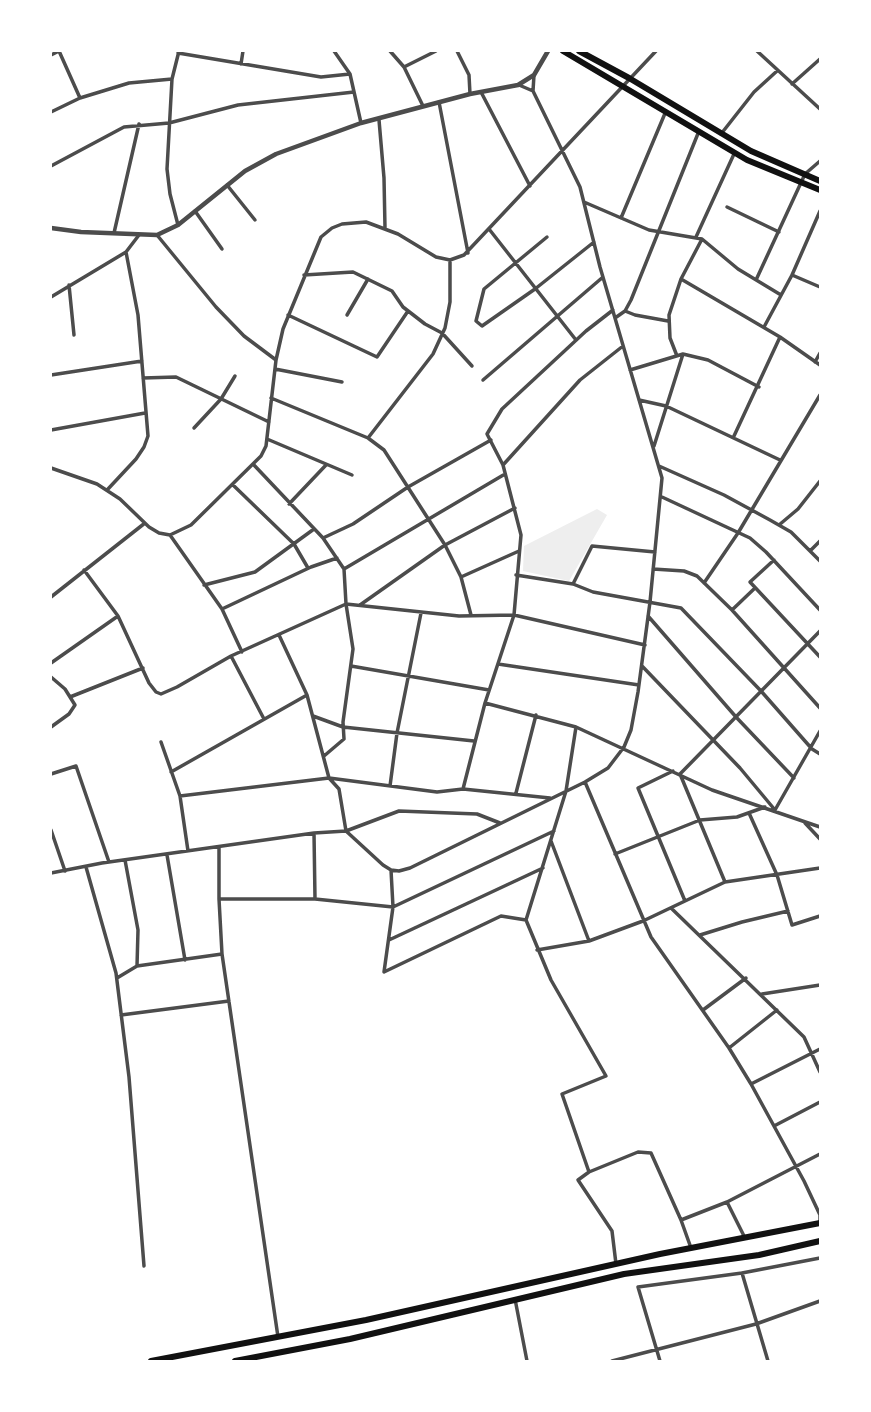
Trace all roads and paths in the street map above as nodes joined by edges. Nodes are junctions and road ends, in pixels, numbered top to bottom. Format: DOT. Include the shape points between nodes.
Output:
graph roads {
  1 [pos="60,51"];
  2 [pos="243,51"];
  3 [pos="334,51"];
  4 [pos="390,51"];
  5 [pos="436,51"];
  6 [pos="457,51"];
  7 [pos="548,51"];
  8 [pos="564,51"];
  9 [pos="579,51"];
  10 [pos="646,51"];
  11 [pos="656,51"];
  12 [pos="757,51"];
  13 [pos="178,52"];
  14 [pos="51,55"];
  15 [pos="652,55"];
  16 [pos="820,59"];
  17 [pos="241,64"];
  18 [pos="404,67"];
  19 [pos="777,71"];
  20 [pos="350,74"];
  21 [pos="534,75"];
  22 [pos="629,78"];
  23 [pos="172,79"];
  24 [pos="622,84"];
  25 [pos="792,84"];
  26 [pos="518,85"];
  27 [pos="533,91"];
  28 [pos="355,92"];
  29 [pos="481,92"];
  30 [pos="470,94"];
  31 [pos="80,98"];
  32 [pos="439,102"];
  33 [pos="423,106"];
  34 [pos="820,109"];
  35 [pos="666,111"];
  36 [pos="51,112"];
  37 [pos="379,120"];
  38 [pos="169,123"];
  39 [pos="361,123"];
  40 [pos="139,124"];
  41 [pos="699,131"];
  42 [pos="720,134"];
  43 [pos="563,152"];
  44 [pos="734,152"];
  45 [pos="820,162"];
  46 [pos="51,166"];
  47 [pos="805,174"];
  48 [pos="820,181"];
  49 [pos="802,183"];
  50 [pos="227,185"];
  51 [pos="530,186"];
  52 [pos="820,190"];
  53 [pos="584,202"];
  54 [pos="727,207"];
  55 [pos="194,210"];
  56 [pos="820,211"];
  57 [pos="621,218"];
  58 [pos="255,220"];
  59 [pos="178,225"];
  60 [pos="51,228"];
  61 [pos="385,228"];
  62 [pos="489,229"];
  63 [pos="658,232"];
  64 [pos="779,232"];
  65 [pos="114,233"];
  66 [pos="139,235"];
  67 [pos="157,235"];
  68 [pos="547,237"];
  69 [pos="696,237"];
  70 [pos="702,239"];
  71 [pos="594,242"];
  72 [pos="222,249"];
  73 [pos="126,252"];
  74 [pos="468,253"];
  75 [pos="450,260"];
  76 [pos="515,263"];
  77 [pos="304,275"];
  78 [pos="792,275"];
  79 [pos="603,277"];
  80 [pos="368,279"];
  81 [pos="681,279"];
  82 [pos="756,280"];
  83 [pos="69,285"];
  84 [pos="820,287"];
  85 [pos="536,289"];
  86 [pos="781,295"];
  87 [pos="51,297"];
  88 [pos="612,310"];
  89 [pos="408,311"];
  90 [pos="625,311"];
  91 [pos="557,314"];
  92 [pos="288,315"];
  93 [pos="348,315"];
  94 [pos="615,318"];
  95 [pos="668,321"];
  96 [pos="764,327"];
  97 [pos="442,333"];
  98 [pos="74,335"];
  99 [pos="780,337"];
  100 [pos="576,340"];
  101 [pos="623,346"];
  102 [pos="820,353"];
  103 [pos="683,354"];
  104 [pos="677,356"];
  105 [pos="276,360"];
  106 [pos="142,361"];
  107 [pos="815,362"];
  108 [pos="820,365"];
  109 [pos="472,366"];
  110 [pos="275,369"];
  111 [pos="630,370"];
  112 [pos="51,375"];
  113 [pos="235,376"];
  114 [pos="144,379"];
  115 [pos="483,380"];
  116 [pos="342,382"];
  117 [pos="759,387"];
  118 [pos="820,395"];
  119 [pos="271,397"];
  120 [pos="221,399"];
  121 [pos="639,400"];
  122 [pos="666,406"];
  123 [pos="146,413"];
  124 [pos="269,422"];
  125 [pos="194,428"];
  126 [pos="51,430"];
  127 [pos="734,437"];
  128 [pos="368,438"];
  129 [pos="267,439"];
  130 [pos="491,440"];
  131 [pos="654,446"];
  132 [pos="780,460"];
  133 [pos="253,464"];
  134 [pos="327,464"];
  135 [pos="503,465"];
  136 [pos="659,466"];
  137 [pos="51,468"];
  138 [pos="505,474"];
  139 [pos="352,475"];
  140 [pos="820,481"];
  141 [pos="232,484"];
  142 [pos="408,487"];
  143 [pos="107,490"];
  144 [pos="662,497"];
  145 [pos="289,504"];
  146 [pos="515,508"];
  147 [pos="751,509"];
  148 [pos="429,519"];
  149 [pos="145,523"];
  150 [pos="779,525"];
  151 [pos="314,529"];
  152 [pos="738,533"];
  153 [pos="170,535"];
  154 [pos="323,538"];
  155 [pos="820,541"];
  156 [pos="294,544"];
  157 [pos="446,545"];
  158 [pos="519,551"];
  159 [pos="810,551"];
  160 [pos="655,552"];
  161 [pos="337,558"];
  162 [pos="774,560"];
  163 [pos="820,561"];
  164 [pos="308,568"];
  165 [pos="84,569"];
  166 [pos="344,569"];
  167 [pos="653,569"];
  168 [pos="516,575"];
  169 [pos="461,577"];
  170 [pos="704,583"];
  171 [pos="573,584"];
  172 [pos="204,585"];
  173 [pos="755,588"];
  174 [pos="51,597"];
  175 [pos="650,602"];
  176 [pos="346,604"];
  177 [pos="359,606"];
  178 [pos="222,608"];
  179 [pos="733,610"];
  180 [pos="820,610"];
  181 [pos="421,612"];
  182 [pos="471,615"];
  183 [pos="514,615"];
  184 [pos="118,616"];
  185 [pos="648,616"];
  186 [pos="820,631"];
  187 [pos="279,635"];
  188 [pos="808,644"];
  189 [pos="645,645"];
  190 [pos="242,652"];
  191 [pos="231,656"];
  192 [pos="820,657"];
  193 [pos="51,663"];
  194 [pos="498,663"];
  195 [pos="351,666"];
  196 [pos="642,666"];
  197 [pos="784,667"];
  198 [pos="144,668"];
  199 [pos="408,675"];
  200 [pos="51,677"];
  201 [pos="639,685"];
  202 [pos="489,690"];
  203 [pos="761,691"];
  204 [pos="307,695"];
  205 [pos="70,697"];
  206 [pos="485,703"];
  207 [pos="820,708"];
  208 [pos="536,715"];
  209 [pos="313,716"];
  210 [pos="736,717"];
  211 [pos="264,719"];
  212 [pos="51,727"];
  213 [pos="343,727"];
  214 [pos="576,727"];
  215 [pos="820,731"];
  216 [pos="397,733"];
  217 [pos="713,740"];
  218 [pos="474,741"];
  219 [pos="162,742"];
  220 [pos="624,747"];
  221 [pos="812,749"];
  222 [pos="820,754"];
  223 [pos="324,756"];
  224 [pos="673,771"];
  225 [pos="171,772"];
  226 [pos="51,774"];
  227 [pos="680,774"];
  228 [pos="329,778"];
  229 [pos="794,778"];
  230 [pos="585,782"];
  231 [pos="390,786"];
  232 [pos="463,789"];
  233 [pos="566,791"];
  234 [pos="516,793"];
  235 [pos="180,796"];
  236 [pos="552,798"];
  237 [pos="765,807"];
  238 [pos="775,810"];
  239 [pos="749,813"];
  240 [pos="700,820"];
  241 [pos="804,822"];
  242 [pos="500,824"];
  243 [pos="820,827"];
  244 [pos="51,830"];
  245 [pos="346,831"];
  246 [pos="554,831"];
  247 [pos="314,833"];
  248 [pos="660,836"];
  249 [pos="820,839"];
  250 [pos="551,841"];
  251 [pos="219,846"];
  252 [pos="188,851"];
  253 [pos="166,854"];
  254 [pos="615,854"];
  255 [pos="125,860"];
  256 [pos="109,862"];
  257 [pos="86,867"];
  258 [pos="543,868"];
  259 [pos="820,868"];
  260 [pos="391,870"];
  261 [pos="65,871"];
  262 [pos="51,873"];
  263 [pos="778,875"];
  264 [pos="725,882"];
  265 [pos="219,899"];
  266 [pos="315,899"];
  267 [pos="685,901"];
  268 [pos="393,907"];
  269 [pos="671,908"];
  270 [pos="788,911"];
  271 [pos="820,916"];
  272 [pos="526,920"];
  273 [pos="643,921"];
  274 [pos="700,935"];
  275 [pos="389,940"];
  276 [pos="589,941"];
  277 [pos="537,950"];
  278 [pos="222,954"];
  279 [pos="185,960"];
  280 [pos="137,966"];
  281 [pos="117,978"];
  282 [pos="746,978"];
  283 [pos="820,985"];
  284 [pos="762,994"];
  285 [pos="229,1001"];
  286 [pos="703,1010"];
  287 [pos="777,1010"];
  288 [pos="121,1015"];
  289 [pos="729,1048"];
  290 [pos="820,1049"];
  291 [pos="811,1052"];
  292 [pos="820,1072"];
  293 [pos="751,1084"];
  294 [pos="820,1102"];
  295 [pos="774,1126"];
  296 [pos="820,1154"];
  297 [pos="796,1167"];
  298 [pos="589,1172"];
  299 [pos="727,1202"];
  300 [pos="681,1220"];
  301 [pos="820,1223"];
  302 [pos="746,1238"];
  303 [pos="820,1241"];
  304 [pos="691,1248"];
  305 [pos="820,1258"];
  306 [pos="616,1264"];
  307 [pos="144,1266"];
  308 [pos="742,1273"];
  309 [pos="515,1300"];
  310 [pos="820,1301"];
  311 [pos="756,1324"];
  312 [pos="278,1337"];
  313 [pos="657,1351"];
  314 [pos="270,1358"];
  315 [pos="151,1361"];
  316 [pos="235,1361"];
  317 [pos="527,1361"];
  318 [pos="612,1361"];
  319 [pos="660,1361"];
  320 [pos="768,1361"];
  1 -- 14 [label="street"];
  1 -- 31 [label="street"];
  2 -- 17 [label="street"];
  3 -- 20 [label="street"];
  4 -- 18 [label="street"];
  5 -- 18 [label="street"];
  6 -- 30 [label="street" via="470,75"];
  7 -- 21 [label="street"];
  8 -- 24 [label="main road"];
  9 -- 22 [label="main road"];
  10 -- 15 [label="street"];
  11 -- 15 [label="street"];
  12 -- 19 [label="street"];
  13 -- 17 [label="street"];
  13 -- 23 [label="street"];
  15 -- 22 [label="street"];
  16 -- 25 [label="street"];
  17 -- 20 [label="street" via="321,77"];
  18 -- 33 [label="street"];
  19 -- 25 [label="street"];
  19 -- 42 [label="street"];
  20 -- 28 [label="street"];
  21 -- 26 [label="street"];
  21 -- 27 [label="street"];
  22 -- 24 [label="street"];
  22 -- 42 [label="main road"];
  23 -- 31 [label="street" via="129,83"];
  23 -- 38 [label="street"];
  24 -- 35 [label="main road"];
  24 -- 43 [label="street"];
  25 -- 34 [label="street"];
  26 -- 27 [label="street"];
  26 -- 29 [label="street"];
  27 -- 43 [label="street"];
  28 -- 38 [label="street" via="238,105"];
  28 -- 39 [label="street"];
  29 -- 30 [label="street"];
  29 -- 51 [label="street"];
  30 -- 32 [label="street"];
  31 -- 36 [label="street"];
  32 -- 33 [label="street"];
  32 -- 74 [label="street"];
  33 -- 37 [label="street"];
  35 -- 41 [label="main road"];
  35 -- 57 [label="street"];
  37 -- 39 [label="street"];
  37 -- 61 [label="street"];
  38 -- 40 [label="street"];
  38 -- 59 [label="street" via="167,169"];
  39 -- 50 [label="street" via="276,154"];
  40 -- 46 [label="street" via="124,127"];
  40 -- 65 [label="street"];
  41 -- 44 [label="main road"];
  41 -- 63 [label="street"];
  42 -- 47 [label="main road"];
  43 -- 51 [label="street"];
  43 -- 53 [label="street"];
  44 -- 49 [label="main road"];
  44 -- 69 [label="street"];
  45 -- 47 [label="street"];
  47 -- 48 [label="main road"];
  47 -- 49 [label="street"];
  49 -- 52 [label="main road"];
  49 -- 64 [label="street"];
  50 -- 55 [label="street"];
  50 -- 58 [label="street"];
  51 -- 62 [label="street"];
  53 -- 57 [label="street"];
  53 -- 71 [label="street"];
  54 -- 64 [label="street"];
  55 -- 59 [label="street"];
  55 -- 72 [label="street"];
  56 -- 78 [label="street"];
  57 -- 63 [label="street"];
  59 -- 67 [label="street"];
  60 -- 65 [label="street"];
  61 -- 75 [label="street"];
  61 -- 77 [label="street" via="366,222 332,228 321,237"];
  62 -- 74 [label="street"];
  62 -- 76 [label="street"];
  63 -- 69 [label="street"];
  63 -- 90 [label="street"];
  64 -- 82 [label="street"];
  65 -- 66 [label="street"];
  66 -- 67 [label="street"];
  66 -- 73 [label="street"];
  67 -- 105 [label="street" via="216,307"];
  68 -- 76 [label="street"];
  69 -- 70 [label="street"];
  70 -- 81 [label="street"];
  70 -- 82 [label="street"];
  71 -- 79 [label="street"];
  71 -- 85 [label="street"];
  73 -- 83 [label="street"];
  73 -- 106 [label="street"];
  74 -- 75 [label="street"];
  75 -- 97 [label="street" via="450,303"];
  76 -- 85 [label="street"];
  76 -- 85 [label="street" via="484,289 476,321 482,326"];
  77 -- 80 [label="street" via="353,272"];
  77 -- 92 [label="street"];
  78 -- 84 [label="street"];
  78 -- 86 [label="street"];
  79 -- 88 [label="street"];
  79 -- 91 [label="street"];
  80 -- 89 [label="street" via="392,291"];
  80 -- 93 [label="street"];
  81 -- 95 [label="street"];
  81 -- 96 [label="street"];
  82 -- 86 [label="street"];
  83 -- 87 [label="street"];
  83 -- 98 [label="street"];
  85 -- 91 [label="street"];
  86 -- 96 [label="street"];
  88 -- 94 [label="street"];
  88 -- 100 [label="street"];
  89 -- 92 [label="street" via="377,357"];
  89 -- 97 [label="street"];
  90 -- 94 [label="street"];
  90 -- 95 [label="street"];
  91 -- 100 [label="street"];
  91 -- 115 [label="street"];
  92 -- 105 [label="street"];
  94 -- 101 [label="street"];
  95 -- 104 [label="street"];
  96 -- 99 [label="street"];
  97 -- 109 [label="street"];
  97 -- 128 [label="street" via="433,354"];
  99 -- 107 [label="street"];
  99 -- 117 [label="street"];
  100 -- 130 [label="street" via="502,409 487,434"];
  101 -- 111 [label="street"];
  101 -- 135 [label="street" via="580,380"];
  102 -- 107 [label="street"];
  103 -- 104 [label="street"];
  103 -- 117 [label="street" via="708,360"];
  103 -- 122 [label="street"];
  104 -- 111 [label="street"];
  105 -- 110 [label="street"];
  106 -- 112 [label="street"];
  106 -- 114 [label="street"];
  107 -- 108 [label="street"];
  110 -- 116 [label="street"];
  110 -- 119 [label="street"];
  111 -- 121 [label="street"];
  113 -- 120 [label="street"];
  114 -- 120 [label="street" via="176,377"];
  114 -- 123 [label="street"];
  117 -- 127 [label="street"];
  118 -- 132 [label="street"];
  119 -- 124 [label="street"];
  119 -- 128 [label="street"];
  120 -- 124 [label="street"];
  120 -- 125 [label="street"];
  121 -- 122 [label="street"];
  121 -- 131 [label="street"];
  122 -- 127 [label="street"];
  122 -- 131 [label="street"];
  123 -- 126 [label="street"];
  123 -- 143 [label="street" via="144,447"];
  124 -- 129 [label="street"];
  127 -- 132 [label="street"];
  128 -- 142 [label="street" via="384,450"];
  129 -- 133 [label="street"];
  129 -- 134 [label="street"];
  130 -- 135 [label="street"];
  130 -- 142 [label="street"];
  131 -- 136 [label="street"];
  132 -- 147 [label="street"];
  133 -- 141 [label="street"];
  133 -- 145 [label="street"];
  134 -- 139 [label="street"];
  134 -- 145 [label="street"];
  135 -- 138 [label="street"];
  136 -- 144 [label="street"];
  136 -- 147 [label="street"];
  137 -- 143 [label="street"];
  138 -- 146 [label="street"];
  138 -- 148 [label="street"];
  140 -- 150 [label="street"];
  141 -- 153 [label="street" via="191,525"];
  141 -- 156 [label="street"];
  142 -- 148 [label="street"];
  142 -- 154 [label="street"];
  143 -- 149 [label="street"];
  144 -- 152 [label="street"];
  144 -- 160 [label="street"];
  145 -- 151 [label="street"];
  146 -- 157 [label="street"];
  146 -- 158 [label="street"];
  147 -- 150 [label="street"];
  147 -- 152 [label="street"];
  148 -- 157 [label="street"];
  148 -- 166 [label="street"];
  149 -- 153 [label="street"];
  149 -- 165 [label="street"];
  150 -- 159 [label="street"];
  151 -- 154 [label="street"];
  151 -- 156 [label="street"];
  152 -- 162 [label="street"];
  152 -- 170 [label="street"];
  153 -- 172 [label="street"];
  154 -- 161 [label="street"];
  155 -- 159 [label="street"];
  156 -- 164 [label="street"];
  156 -- 172 [label="street" via="256,572"];
  157 -- 169 [label="street"];
  157 -- 177 [label="street"];
  158 -- 168 [label="street"];
  158 -- 169 [label="street"];
  159 -- 163 [label="street"];
  160 -- 167 [label="street"];
  160 -- 171 [label="street" via="592,546"];
  161 -- 164 [label="street"];
  161 -- 166 [label="street"];
  162 -- 173 [label="street" via="750,582"];
  162 -- 180 [label="street"];
  164 -- 178 [label="street"];
  165 -- 174 [label="street"];
  165 -- 184 [label="street"];
  166 -- 176 [label="street"];
  167 -- 170 [label="street" via="684,571"];
  167 -- 175 [label="street"];
  168 -- 171 [label="street"];
  168 -- 183 [label="street"];
  169 -- 182 [label="street"];
  170 -- 179 [label="street"];
  171 -- 175 [label="street"];
  172 -- 178 [label="street"];
  173 -- 179 [label="street"];
  173 -- 188 [label="street"];
  175 -- 185 [label="street"];
  175 -- 203 [label="street" via="681,608"];
  176 -- 177 [label="street"];
  176 -- 187 [label="street"];
  176 -- 195 [label="street"];
  177 -- 181 [label="street"];
  178 -- 190 [label="street"];
  179 -- 197 [label="street"];
  181 -- 182 [label="street"];
  181 -- 199 [label="street"];
  182 -- 183 [label="street"];
  183 -- 189 [label="street"];
  183 -- 194 [label="street"];
  184 -- 193 [label="street"];
  184 -- 198 [label="street"];
  185 -- 189 [label="street"];
  185 -- 210 [label="street"];
  186 -- 188 [label="street"];
  187 -- 190 [label="street"];
  187 -- 204 [label="street"];
  188 -- 192 [label="street"];
  188 -- 197 [label="street"];
  189 -- 196 [label="street"];
  190 -- 191 [label="street"];
  191 -- 198 [label="street" via="161,694 149,683"];
  191 -- 211 [label="street"];
  194 -- 201 [label="street"];
  194 -- 202 [label="street"];
  195 -- 199 [label="street"];
  195 -- 213 [label="street"];
  196 -- 201 [label="street"];
  196 -- 217 [label="street"];
  197 -- 203 [label="street"];
  197 -- 207 [label="street"];
  198 -- 205 [label="street"];
  199 -- 202 [label="street"];
  199 -- 216 [label="street"];
  200 -- 205 [label="street"];
  201 -- 220 [label="street"];
  202 -- 206 [label="street"];
  203 -- 210 [label="street"];
  203 -- 221 [label="street"];
  204 -- 209 [label="street"];
  204 -- 211 [label="street"];
  205 -- 212 [label="street" via="75,705"];
  206 -- 208 [label="street"];
  206 -- 218 [label="street"];
  208 -- 214 [label="street"];
  208 -- 234 [label="street"];
  209 -- 213 [label="street"];
  209 -- 223 [label="street"];
  210 -- 217 [label="street"];
  210 -- 229 [label="street"];
  211 -- 225 [label="street"];
  213 -- 216 [label="street"];
  213 -- 223 [label="street" via="344,739"];
  214 -- 220 [label="street"];
  214 -- 233 [label="street"];
  215 -- 221 [label="street"];
  216 -- 218 [label="street"];
  216 -- 231 [label="street"];
  217 -- 227 [label="street"];
  217 -- 238 [label="street"];
  218 -- 232 [label="street"];
  219 -- 225 [label="street"];
  220 -- 224 [label="street"];
  220 -- 230 [label="street" via="608,768"];
  221 -- 222 [label="street"];
  221 -- 229 [label="street"];
  223 -- 228 [label="street"];
  224 -- 227 [label="street"];
  224 -- 248 [label="street" via="638,788"];
  225 -- 235 [label="street"];
  226 -- 256 [label="street" via="76,766"];
  227 -- 237 [label="street"];
  227 -- 240 [label="street"];
  228 -- 231 [label="street"];
  228 -- 235 [label="street"];
  228 -- 245 [label="street" via="339,789"];
  229 -- 238 [label="street"];
  230 -- 233 [label="street"];
  230 -- 254 [label="street"];
  231 -- 232 [label="street" via="437,792"];
  232 -- 234 [label="street"];
  233 -- 236 [label="street"];
  233 -- 246 [label="street"];
  234 -- 236 [label="street"];
  235 -- 252 [label="street"];
  236 -- 242 [label="street"];
  237 -- 238 [label="street"];
  237 -- 239 [label="street"];
  238 -- 241 [label="street"];
  239 -- 240 [label="street"];
  239 -- 263 [label="street"];
  240 -- 248 [label="street"];
  240 -- 264 [label="street"];
  241 -- 243 [label="street"];
  241 -- 249 [label="street"];
  242 -- 245 [label="street" via="477,814 399,810"];
  242 -- 260 [label="street" via="410,868"];
  244 -- 261 [label="street"];
  245 -- 247 [label="street"];
  245 -- 260 [label="street"];
  246 -- 250 [label="street"];
  246 -- 268 [label="street"];
  247 -- 251 [label="street"];
  247 -- 266 [label="street"];
  248 -- 254 [label="street"];
  248 -- 267 [label="street"];
  250 -- 258 [label="street"];
  250 -- 276 [label="street"];
  251 -- 252 [label="street"];
  251 -- 265 [label="street"];
  252 -- 253 [label="street"];
  253 -- 255 [label="street"];
  253 -- 279 [label="street"];
  254 -- 273 [label="street"];
  255 -- 256 [label="street"];
  255 -- 280 [label="street" via="138,930"];
  256 -- 257 [label="street"];
  257 -- 261 [label="street"];
  257 -- 281 [label="street"];
  258 -- 272 [label="street"];
  258 -- 275 [label="street"];
  259 -- 263 [label="street"];
  260 -- 268 [label="street"];
  261 -- 262 [label="street"];
  263 -- 264 [label="street"];
  263 -- 270 [label="street"];
  264 -- 267 [label="street"];
  265 -- 266 [label="street"];
  265 -- 278 [label="street"];
  266 -- 268 [label="street"];
  267 -- 269 [label="street"];
  268 -- 275 [label="street"];
  269 -- 273 [label="street"];
  269 -- 274 [label="street"];
  270 -- 271 [label="street" via="792,925"];
  270 -- 274 [label="street"];
  272 -- 275 [label="street" via="501,916 384,972"];
  272 -- 277 [label="street"];
  273 -- 276 [label="street"];
  273 -- 286 [label="street" via="659,951"];
  274 -- 282 [label="street"];
  276 -- 277 [label="street"];
  277 -- 298 [label="street" via="607,1076 562,1094"];
  278 -- 279 [label="street"];
  278 -- 285 [label="street"];
  279 -- 280 [label="street"];
  280 -- 281 [label="street"];
  281 -- 288 [label="street"];
  282 -- 284 [label="street"];
  282 -- 286 [label="street"];
  283 -- 284 [label="street"];
  284 -- 287 [label="street"];
  285 -- 288 [label="street"];
  285 -- 312 [label="street"];
  286 -- 289 [label="street"];
  287 -- 289 [label="street"];
  287 -- 291 [label="street" via="804,1037"];
  288 -- 307 [label="street"];
  289 -- 293 [label="street"];
  290 -- 291 [label="street"];
  291 -- 292 [label="street"];
  291 -- 293 [label="street"];
  293 -- 295 [label="street"];
  294 -- 295 [label="street"];
  295 -- 297 [label="street"];
  296 -- 297 [label="street"];
  297 -- 299 [label="street"];
  297 -- 301 [label="street"];
  298 -- 300 [label="street" via="638,1152 651,1153"];
  298 -- 306 [label="street" via="578,1181 612,1231"];
  299 -- 300 [label="street"];
  299 -- 302 [label="street"];
  300 -- 304 [label="street"];
  301 -- 302 [label="main road"];
  302 -- 304 [label="main road"];
  303 -- 309 [label="main road" via="759,1255 624,1274"];
  304 -- 306 [label="main road"];
  305 -- 308 [label="street"];
  306 -- 312 [label="main road"];
  308 -- 311 [label="street"];
  308 -- 313 [label="street" via="638,1287"];
  309 -- 314 [label="main road"];
  309 -- 317 [label="street"];
  310 -- 311 [label="street"];
  311 -- 313 [label="street"];
  311 -- 320 [label="street"];
  312 -- 315 [label="main road"];
  313 -- 318 [label="street"];
  313 -- 319 [label="street"];
  314 -- 316 [label="main road"];
}
